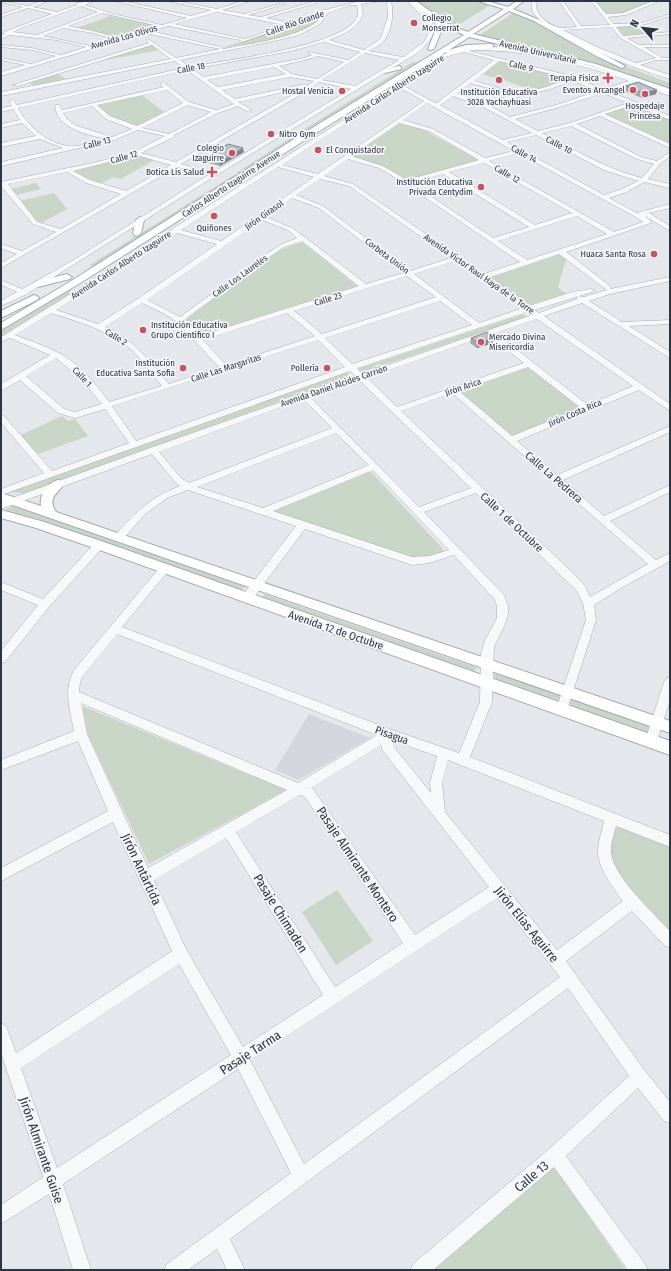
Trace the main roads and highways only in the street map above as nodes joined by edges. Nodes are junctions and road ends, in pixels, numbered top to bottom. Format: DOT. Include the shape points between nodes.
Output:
graph roads {
  1 [pos="413,1"];
  2 [pos="481,1"];
  3 [pos="507,1"];
  4 [pos="521,1"];
  5 [pos="529,1"];
  6 [pos="499,6"];
  7 [pos="510,9"];
  8 [pos="492,10"];
  9 [pos="438,20"];
  10 [pos="535,20"];
  11 [pos="465,27"];
  12 [pos="457,32"];
  13 [pos="468,34"];
  14 [pos="443,41"];
  15 [pos="431,48"];
  16 [pos="522,50"];
  17 [pos="446,51"];
  18 [pos="420,56"];
  19 [pos="433,57"];
  20 [pos="575,60"];
  21 [pos="411,61"];
  22 [pos="424,63"];
  23 [pos="585,66"];
  24 [pos="399,68"];
  25 [pos="385,71"];
  26 [pos="670,82"];
  27 [pos="670,91"];
  28 [pos="292,135"];
  29 [pos="302,138"];
  30 [pos="140,220"];
  31 [pos="161,238"];
  32 [pos="139,242"];
  33 [pos="85,266"];
  34 [pos="94,271"];
  35 [pos="73,277"];
  36 [pos="38,284"];
  37 [pos="75,295"];
  38 [pos="1,311"];
  39 [pos="14,320"];
  40 [pos="1,327"];
  41 [pos="58,484"];
  42 [pos="5,501"];
  43 [pos="51,513"];
  44 [pos="1,514"];
  45 [pos="664,725"];
  46 [pos="670,748"];
  1 -- 9 [label="main road, Avenida Universitaria" via="424,12"];
  2 -- 6 [label="main road, Avenida Universitaria"];
  3 -- 6 [label="main road"];
  4 -- 7 [label="main road, Carlos Alberto Izaguirre Avenue"];
  5 -- 10 [label="main road" via="529,10"];
  6 -- 7 [label="main road, Avenida Universitaria"];
  6 -- 8 [label="main road"];
  7 -- 10 [label="main road, Avenida Universitaria"];
  7 -- 13 [label="main road, Carlos Alberto Izaguirre Avenue"];
  9 -- 12 [label="main road, Avenida Universitaria"];
  9 -- 15 [label="main road" via="439,29 433,36"];
  10 -- 26 [label="main road, Avenida Universitaria" via="604,58"];
  11 -- 12 [label="main road"];
  12 -- 13 [label="main road, Avenida Universitaria"];
  13 -- 16 [label="main road, Avenida Universitaria"];
  13 -- 17 [label="main road, Carlos Alberto Izaguirre Avenue"];
  14 -- 15 [label="main road, Carlos Alberto Izaguirre Avenue"];
  15 -- 18 [label="main road, Carlos Alberto Izaguirre Avenue"];
  16 -- 17 [label="main road" via="500,46 477,46"];
  16 -- 20 [label="main road, Avenida Universitaria"];
  17 -- 19 [label="main road, Carlos Alberto Izaguirre Avenue"];
  18 -- 19 [label="main road"];
  18 -- 21 [label="main road, Carlos Alberto Izaguirre Avenue"];
  19 -- 22 [label="main road, Carlos Alberto Izaguirre Avenue"];
  20 -- 23 [label="main road"];
  20 -- 27 [label="main road, Avenida Universitaria"];
  21 -- 22 [label="main road"];
  21 -- 24 [label="main road, Carlos Alberto Izaguirre Avenue"];
  22 -- 29 [label="main road, Carlos Alberto Izaguirre Avenue" via="398,83"];
  24 -- 25 [label="main road"];
  24 -- 28 [label="main road, Carlos Alberto Izaguirre Avenue" via="340,102"];
  28 -- 29 [label="main road"];
  28 -- 30 [label="main road, Carlos Alberto Izaguirre Avenue" via="134,235"];
  29 -- 32 [label="main road, Carlos Alberto Izaguirre Avenue"];
  31 -- 32 [label="main road"];
  32 -- 34 [label="main road, Carlos Alberto Izaguirre Avenue"];
  33 -- 34 [label="main road" via="86,269"];
  34 -- 35 [label="main road, Carlos Alberto Izaguirre Avenue"];
  35 -- 36 [label="main road"];
  35 -- 37 [label="main road"];
  35 -- 38 [label="main road, Carlos Alberto Izaguirre Avenue"];
  35 -- 39 [label="main road, Carlos Alberto Izaguirre Avenue"];
  38 -- 39 [label="main road" via="12,315"];
  39 -- 40 [label="main road, Carlos Alberto Izaguirre Avenue"];
  41 -- 43 [label="main road" via="47,495 47,508"];
  42 -- 43 [label="main road, Avenida 12 de Octubre"];
  43 -- 45 [label="main road, Avenida 12 de Octubre"];
  44 -- 46 [label="main road, Avenida 12 de Octubre" via="99,545"];
}
